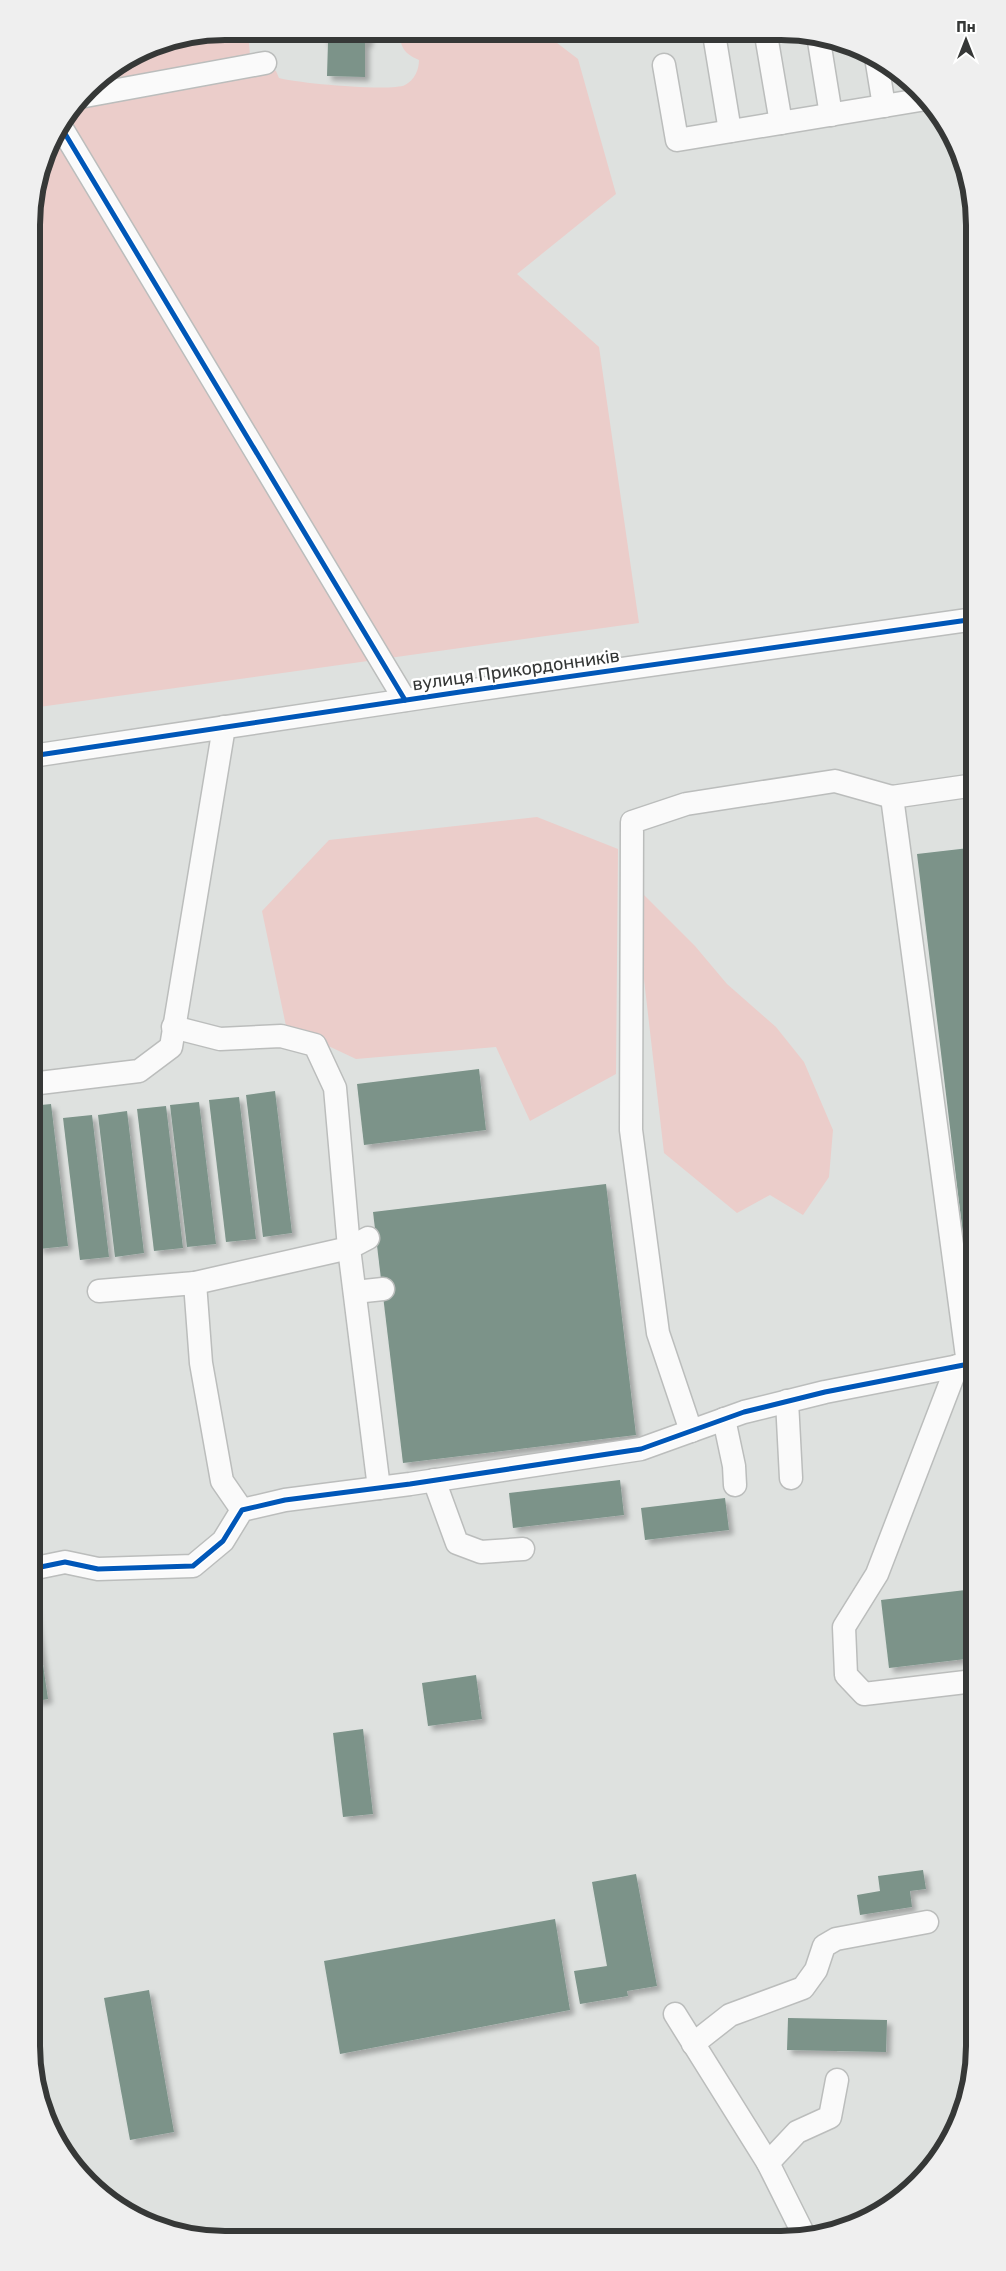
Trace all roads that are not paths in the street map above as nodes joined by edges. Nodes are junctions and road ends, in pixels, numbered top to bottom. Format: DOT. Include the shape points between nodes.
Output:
graph roads {
  1 [pos="715,40"];
  2 [pos="767,40"];
  3 [pos="819,44"];
  4 [pos="266,63"];
  5 [pos="664,65"];
  6 [pos="878,68"];
  7 [pos="94,94"];
  8 [pos="918,100"];
  9 [pos="884,106"];
  10 [pos="830,115"];
  11 [pos="781,123"];
  12 [pos="730,131"];
  13 [pos="65,133"];
  14 [pos="966,620"];
  15 [pos="405,700"];
  16 [pos="224,727"];
  17 [pos="40,755"];
  18 [pos="966,786"];
  19 [pos="892,797"];
  20 [pos="174,1027"];
  21 [pos="40,1083"];
  22 [pos="359,1243"];
  23 [pos="195,1283"];
  24 [pos="382,1289"];
  25 [pos="99,1291"];
  26 [pos="355,1292"];
  27 [pos="966,1364"];
  28 [pos="787,1401"];
  29 [pos="724,1419"];
  30 [pos="691,1431"];
  31 [pos="791,1478"];
  32 [pos="434,1480"];
  33 [pos="736,1485"];
  34 [pos="378,1488"];
  35 [pos="242,1510"];
  36 [pos="523,1549"];
  37 [pos="40,1567"];
  38 [pos="966,1682"];
  39 [pos="927,1922"];
  40 [pos="675,2014"];
  41 [pos="694,2044"];
  42 [pos="837,2080"];
  43 [pos="768,2163"];
  44 [pos="802,2230"];
  1 -- 12 [label="street"];
  2 -- 11 [label="street"];
  3 -- 10 [label="street"];
  4 -- 7 [label="street"];
  5 -- 12 [label="street" via="677,140"];
  6 -- 9 [label="street"];
  8 -- 9 [label="street"];
  9 -- 10 [label="street"];
  10 -- 11 [label="street"];
  11 -- 12 [label="street"];
  13 -- 15 [label="street"];
  14 -- 15 [label="street, вулиця Прикордонників"];
  15 -- 16 [label="street, вулиця Прикордонників"];
  16 -- 17 [label="street, вулиця Прикордонників"];
  16 -- 20 [label="street"];
  18 -- 19 [label="street"];
  19 -- 27 [label="street"];
  19 -- 30 [label="street" via="834,781 686,804 632,822 631,1130 658,1333"];
  20 -- 21 [label="street" via="171,1046 139,1071"];
  20 -- 22 [label="street" via="220,1039 282,1036 315,1045 335,1088"];
  22 -- 23 [label="street"];
  22 -- 26 [label="street"];
  23 -- 25 [label="street"];
  23 -- 35 [label="street" via="201,1363 222,1481"];
  24 -- 26 [label="street"];
  26 -- 34 [label="street" via="375,1371"];
  27 -- 28 [label="street"];
  27 -- 38 [label="street" via="877,1574 844,1627 846,1675 864,1694"];
  28 -- 29 [label="street"];
  28 -- 31 [label="street"];
  29 -- 30 [label="street"];
  29 -- 33 [label="street"];
  30 -- 32 [label="street" via="641,1450"];
  32 -- 34 [label="street"];
  32 -- 36 [label="street" via="457,1544 481,1552"];
  34 -- 35 [label="street" via="285,1500"];
  35 -- 37 [label="street" via="223,1541 193,1566 98,1569 65,1562"];
  39 -- 41 [label="street" via="836,1939 824,1946 816,1970 803,1988 730,2015"];
  40 -- 41 [label="street"];
  41 -- 43 [label="street"];
  42 -- 43 [label="street" via="830,2117 797,2132"];
  43 -- 44 [label="street"];
}
